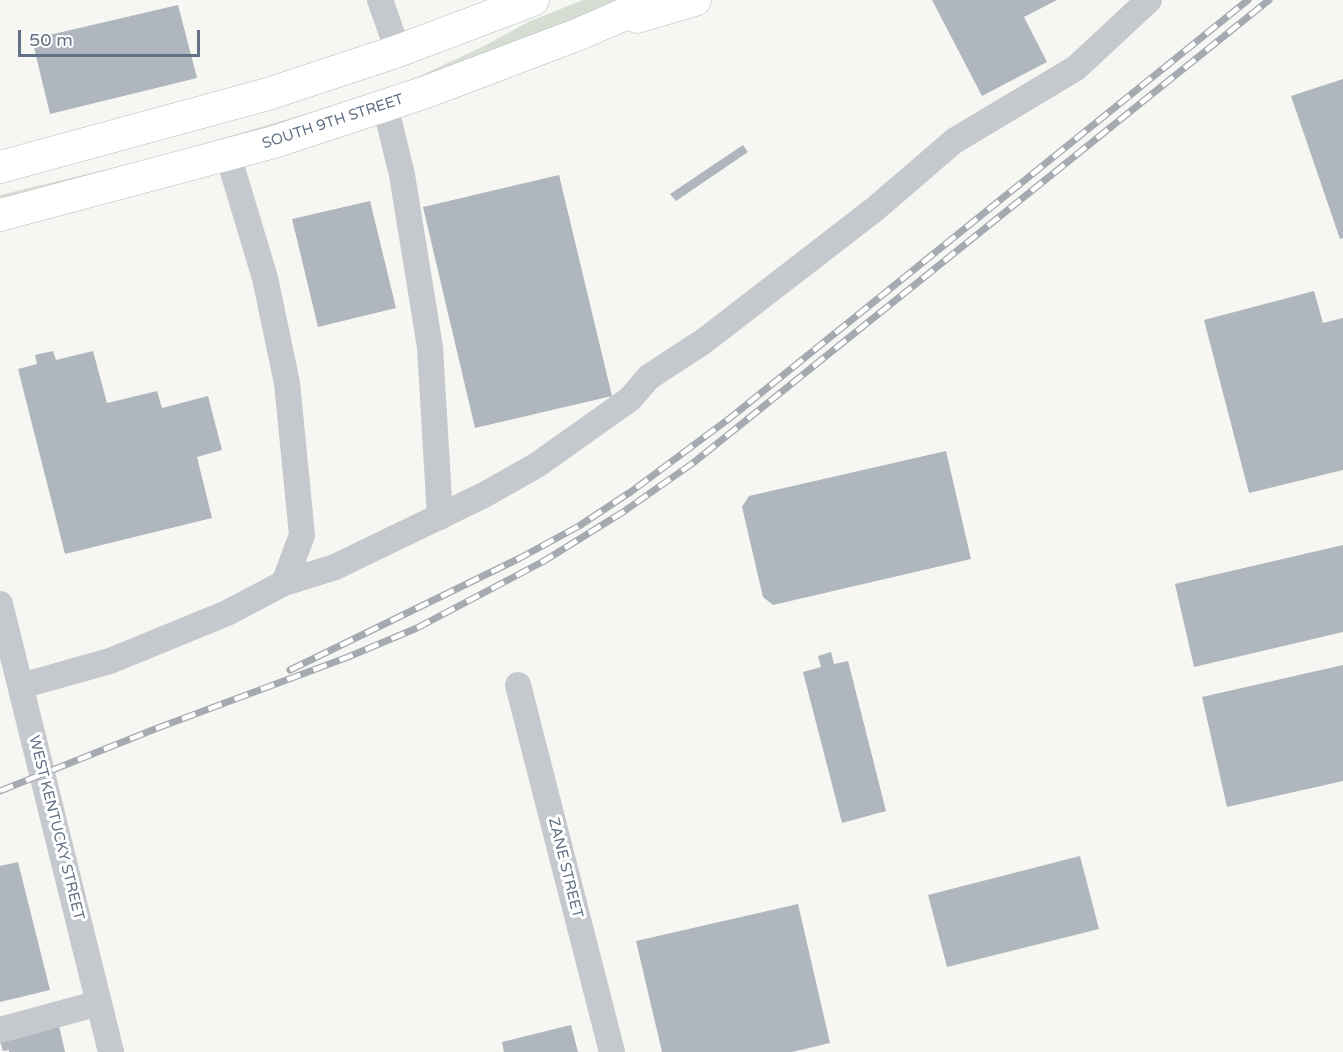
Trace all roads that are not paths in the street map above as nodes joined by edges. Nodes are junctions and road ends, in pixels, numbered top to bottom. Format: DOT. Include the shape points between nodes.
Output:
graph roads {
  1 [pos="380,0"];
  2 [pos="532,0"];
  3 [pos="657,0"];
  4 [pos="695,0"];
  5 [pos="1149,0"];
  6 [pos="579,34"];
  7 [pos="398,51"];
  8 [pos="386,105"];
  9 [pos="228,155"];
  10 [pos="0,167"];
  11 [pos="0,215"];
  12 [pos="440,517"];
  13 [pos="284,583"];
  14 [pos="0,604"];
  15 [pos="518,685"];
  16 [pos="21,686"];
  17 [pos="99,1004"];
  18 [pos="0,1030"];
  19 [pos="111,1052"];
  20 [pos="612,1052"];
  1 -- 7 [label="street"];
  2 -- 7 [label="main road"];
  3 -- 6 [label="main road, SOUTH 9TH STREET"];
  4 -- 6 [label="main road"];
  5 -- 12 [label="street" via="1076,68 954,141 876,209 704,341 649,377 630,399 537,465"];
  6 -- 8 [label="main road, SOUTH 9TH STREET"];
  7 -- 10 [label="main road" via="268,94"];
  8 -- 9 [label="main road, SOUTH 9TH STREET"];
  8 -- 12 [label="street" via="402,175 430,347"];
  9 -- 11 [label="main road, SOUTH 9TH STREET"];
  9 -- 13 [label="street" via="265,278 287,382 302,535"];
  12 -- 13 [label="street" via="335,567"];
  13 -- 16 [label="street" via="227,613 110,661"];
  14 -- 16 [label="street, WEST KENTUCKY STREET"];
  15 -- 20 [label="street, ZANE STREET"];
  16 -- 17 [label="street, WEST KENTUCKY STREET"];
  17 -- 18 [label="street"];
  17 -- 19 [label="street, WEST KENTUCKY STREET"];
}
